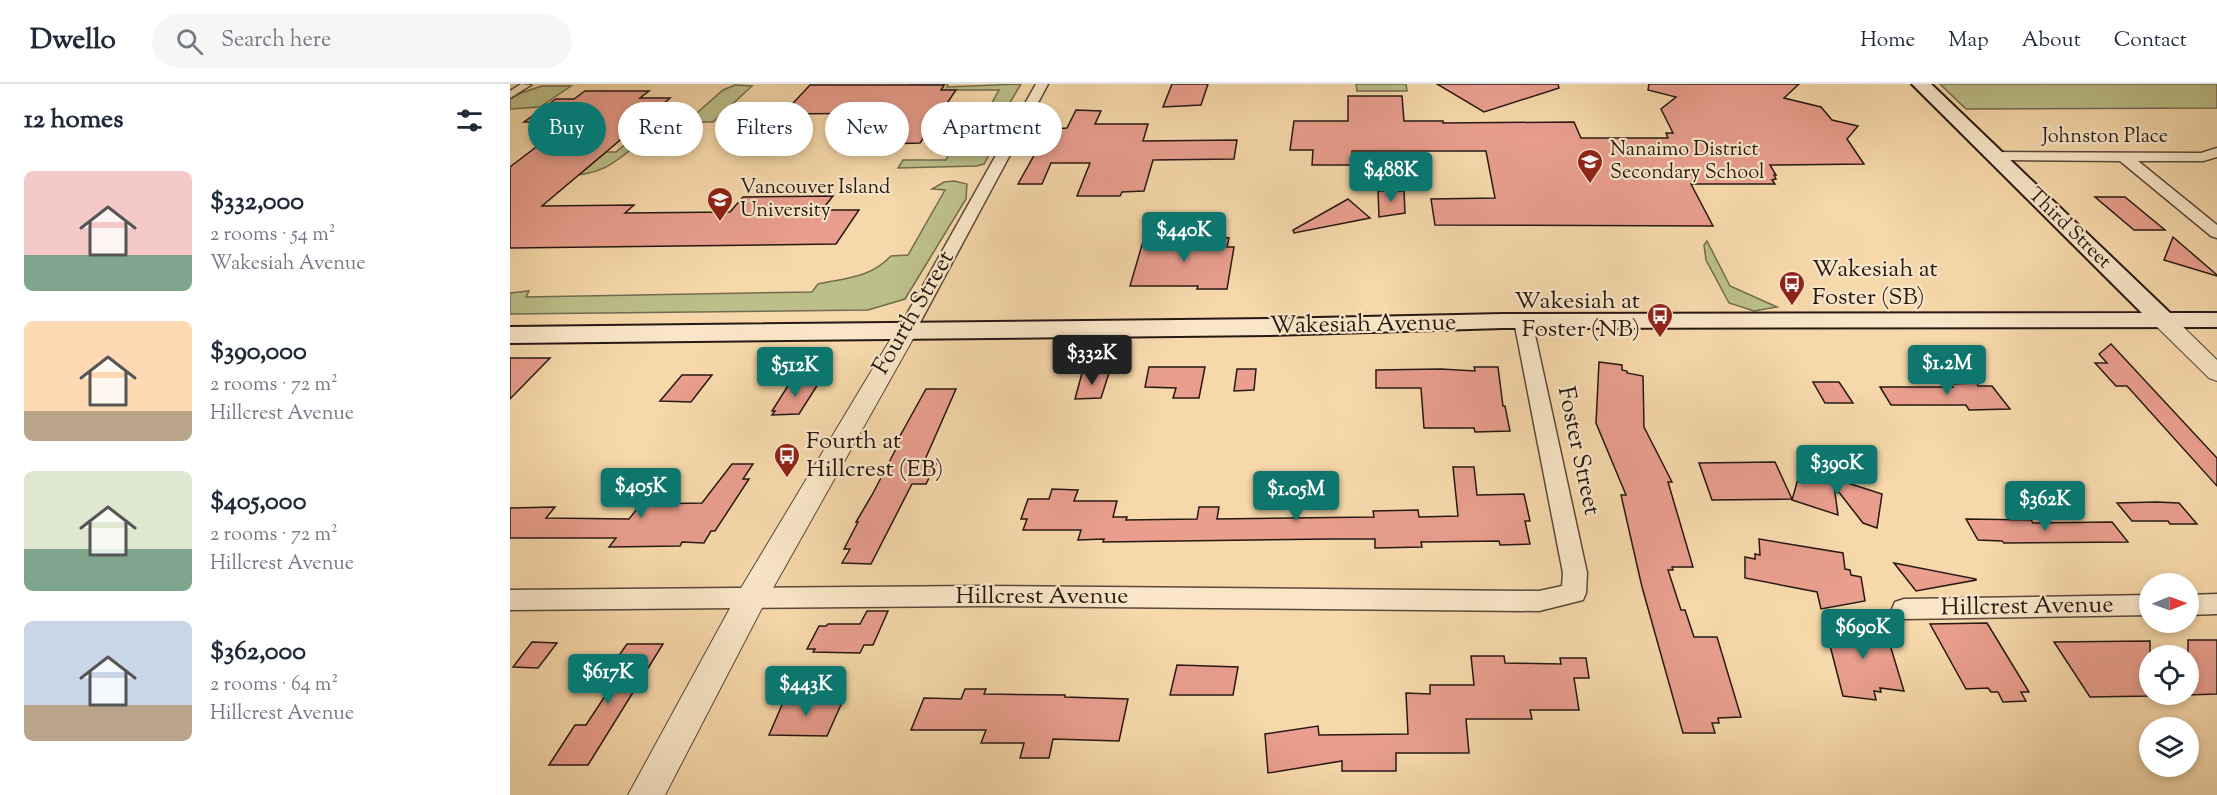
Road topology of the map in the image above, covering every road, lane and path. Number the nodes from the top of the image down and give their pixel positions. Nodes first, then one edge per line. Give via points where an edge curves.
1 (1042, 84) edge
2 (1921, 84) edge
3 (526, 85) edge
4 (510, 95) edge
5 (2217, 152) edge
6 (1993, 156) junction
7 (2124, 157) junction
8 (2217, 233) edge
9 (2162, 320) junction
10 (2217, 320) edge
11 (1523, 321) junction
12 (907, 330) junction
13 (510, 335) edge
14 (2217, 373) edge
15 (1574, 593) joint
16 (752, 597) junction
17 (510, 600) edge
18 (2217, 604) edge
19 (2139, 605) edge
20 (2199, 605) edge
21 (1904, 609) dead end
22 (646, 795) edge

1 - 12 street, Fourth Street
2 - 6 main road, Third Street
3 - 4 street
5 - 7 street, Johnston Place via 2203,156
6 - 7 street, Johnston Place
6 - 9 main road, Third Street
7 - 8 street
9 - 10 main road, Wakesiah Avenue
9 - 11 main road, Wakesiah Avenue
9 - 14 street, Third Street
11 - 12 main road, Wakesiah Avenue
11 - 15 street, Foster Street via 1575,573
12 - 13 main road, Wakesiah Avenue
12 - 16 street, Fourth Street
15 - 16 street, Hillcrest Avenue via 1539,601
16 - 17 street, Hillcrest Avenue
16 - 22 street, Fourth Street
18 - 20 street
19 - 21 street, Hillcrest Avenue

